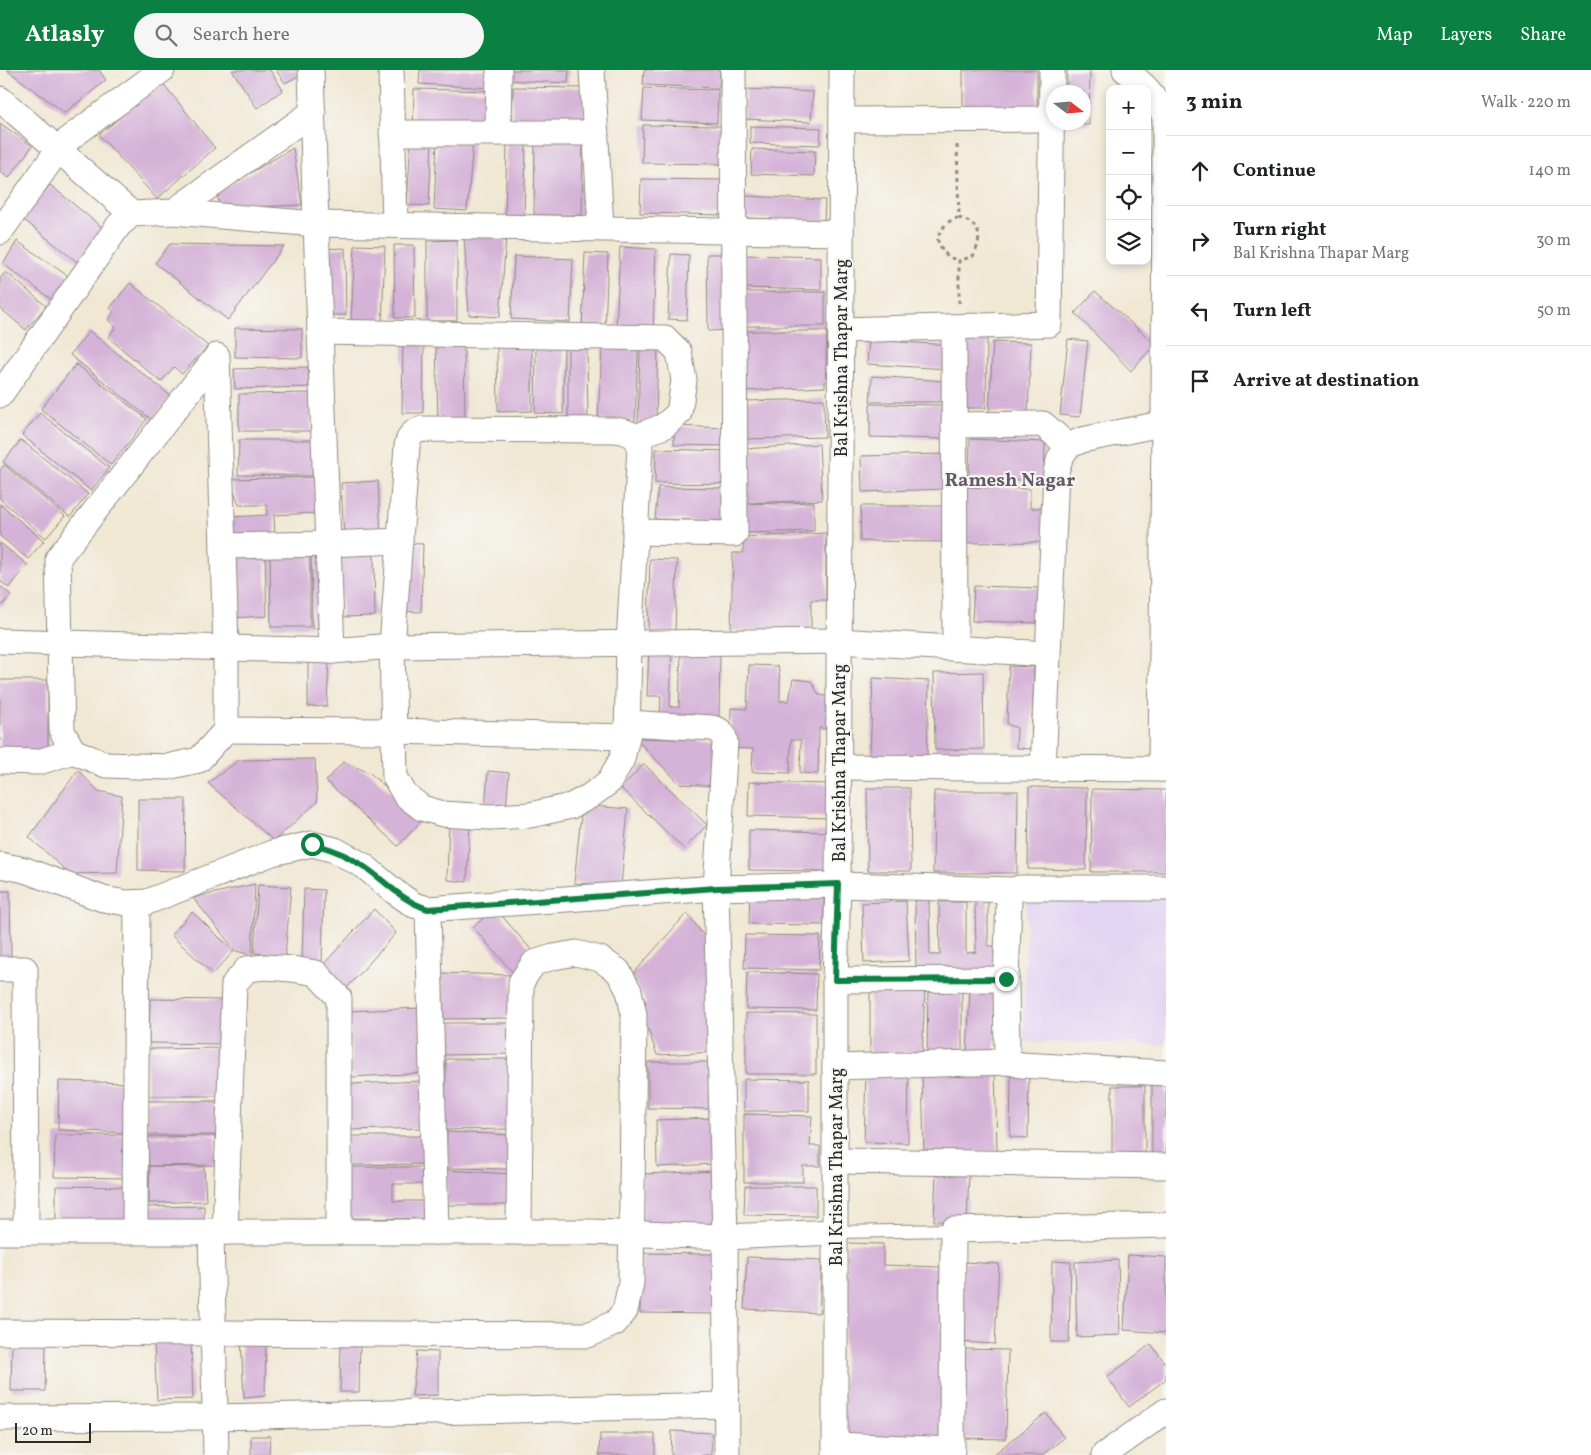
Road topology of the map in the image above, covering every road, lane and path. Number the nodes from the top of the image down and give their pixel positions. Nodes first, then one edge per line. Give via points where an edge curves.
1 (162, 70) edge
2 (311, 70) edge
3 (391, 70) edge
4 (499, 70) edge
5 (592, 70) edge
6 (733, 70) edge
7 (842, 70) edge
8 (1052, 70) edge
9 (1125, 70) edge
10 (1052, 85) edge
11 (0, 99) edge
12 (313, 112) junction
13 (956, 119) junction
14 (1046, 119) edge
15 (842, 120) junction
16 (1051, 130) edge
17 (392, 133) junction
18 (498, 133) junction
19 (596, 133) junction
20 (58, 150) junction
21 (174, 212) junction
22 (132, 214) junction
23 (958, 218) junction
24 (316, 224) junction
25 (395, 225) junction
26 (601, 228) junction
27 (733, 231) junction
28 (0, 232) edge
29 (841, 233) junction
30 (959, 261) junction
31 (956, 328) junction
32 (841, 330) junction
33 (320, 332) junction
34 (0, 395) edge
35 (1165, 423) edge
36 (954, 426) junction
37 (636, 437) junction
38 (1068, 446) junction
39 (635, 532) junction
40 (400, 541) junction
41 (328, 544) junction
42 (224, 546) junction
43 (0, 641) edge
44 (839, 641) junction
45 (60, 643) junction
46 (629, 644) junction
47 (392, 646) junction
48 (226, 648) junction
49 (955, 648) junction
50 (332, 651) junction
51 (1047, 654) junction
52 (1164, 661) edge
53 (226, 730) junction
54 (627, 730) junction
55 (394, 731) junction
56 (73, 751) junction
57 (0, 761) edge
58 (838, 767) junction
59 (1043, 769) junction
60 (1163, 769) edge
61 (0, 865) edge
62 (838, 884) junction
63 (716, 888) junction
64 (1166, 888) edge
65 (1014, 890) junction
66 (137, 902) junction
67 (428, 909) junction
68 (0, 969) edge
69 (1006, 979) junction
70 (835, 980) junction
71 (1010, 1062) junction
72 (835, 1067) junction
73 (1166, 1073) edge
74 (836, 1161) junction
75 (1166, 1166) edge
76 (1166, 1225) edge
77 (954, 1230) junction
78 (26, 1231) junction
79 (0, 1232) edge
80 (135, 1232) junction
81 (218, 1232) junction
82 (339, 1232) junction
83 (436, 1232) junction
84 (518, 1232) junction
85 (836, 1232) junction
86 (631, 1234) junction
87 (725, 1237) junction
88 (0, 1332) edge
89 (213, 1332) junction
90 (726, 1405) junction
91 (1166, 1411) edge
92 (215, 1417) junction
93 (0, 1418) edge
94 (835, 1450) edge
95 (216, 1455) edge
96 (727, 1455) edge
97 (1104, 1455) edge

1 - 20 street
2 - 12 street
3 - 17 street
4 - 18 street
5 - 19 street
6 - 27 street
7 - 15 street, Bal Krishna Thapar Marg
8 - 10 street
9 - 35 street via 1144,84 1160,105 1165,118
11 - 20 street
12 - 21 street
12 - 24 street
13 - 14 street
13 - 15 street
13 - 23 path
15 - 29 street, Bal Krishna Thapar Marg
16 - 31 street via 1049,324
17 - 18 street
17 - 25 street
18 - 19 street
19 - 26 street
20 - 22 street
20 - 28 street
21 - 22 street
21 - 24 street
22 - 34 street via 120,226
23 - 30 path via 952,218 937,238 944,253
23 - 30 path via 975,226 980,237 973,256
24 - 25 street
24 - 33 street
25 - 26 street
26 - 27 street
27 - 29 street
27 - 39 street via 735,534
29 - 32 street, Bal Krishna Thapar Marg
30 - 31 path
31 - 32 street
31 - 36 street
32 - 44 street, Bal Krishna Thapar Marg
33 - 37 street via 665,338 679,352 684,380 679,412 664,426
33 - 41 street
35 - 38 street via 1082,440
35 - 52 street
36 - 38 street via 1043,424
36 - 49 street
37 - 39 street via 640,448
37 - 40 street via 616,430 416,430 409,436 407,446
38 - 51 street via 1056,472
39 - 46 street
40 - 41 street
40 - 47 street
41 - 42 street
41 - 50 street
42 - 45 street via 217,356 58,558
42 - 48 street
43 - 45 street
44 - 46 street
44 - 49 street
44 - 58 street, Bal Krishna Thapar Marg
45 - 48 street
45 - 56 street via 62,731
46 - 47 street
46 - 54 street
47 - 50 street
47 - 55 street
48 - 50 street
48 - 53 street
49 - 51 street
51 - 59 street
52 - 60 street
53 - 55 street
53 - 56 street via 199,760 167,767 106,765
54 - 55 street
54 - 55 street via 622,759 609,782 590,796 555,810 490,817 443,814 422,808 405,794 395,777
54 - 63 street via 712,728 724,734
56 - 57 street via 39,762
58 - 59 street
58 - 62 street, Bal Krishna Thapar Marg
59 - 60 street
61 - 66 street via 25,870 103,899
62 - 63 street
62 - 65 street
62 - 70 street, Bal Krishna Thapar Marg
63 - 67 street
63 - 87 street
64 - 65 street
65 - 69 street via 1009,900
66 - 67 street via 148,902 272,854 312,844 335,850 364,866 414,905
66 - 80 street
67 - 83 street
68 - 78 street via 25,969
69 - 70 street
69 - 71 street
70 - 72 street, Bal Krishna Thapar Marg
71 - 72 street
71 - 73 street
72 - 74 street, Bal Krishna Thapar Marg
74 - 75 street
74 - 85 street, Bal Krishna Thapar Marg
76 - 77 street
77 - 85 lane
77 - 94 street via 952,1450
78 - 79 street
78 - 80 street
80 - 81 street
81 - 82 street
81 - 82 street via 234,984 247,969 265,967 316,974 339,998
81 - 89 street
82 - 83 street
83 - 84 street
84 - 86 street
84 - 86 street via 521,982 534,963 576,953 600,959 618,971 629,991 634,1015
85 - 87 street
85 - 94 street, Bal Krishna Thapar Marg
86 - 87 street
86 - 89 street via 631,1283 625,1311 614,1323 588,1335
87 - 90 street
88 - 89 street
89 - 92 street
90 - 92 street
90 - 96 street
91 - 97 street
92 - 93 street
92 - 95 street

